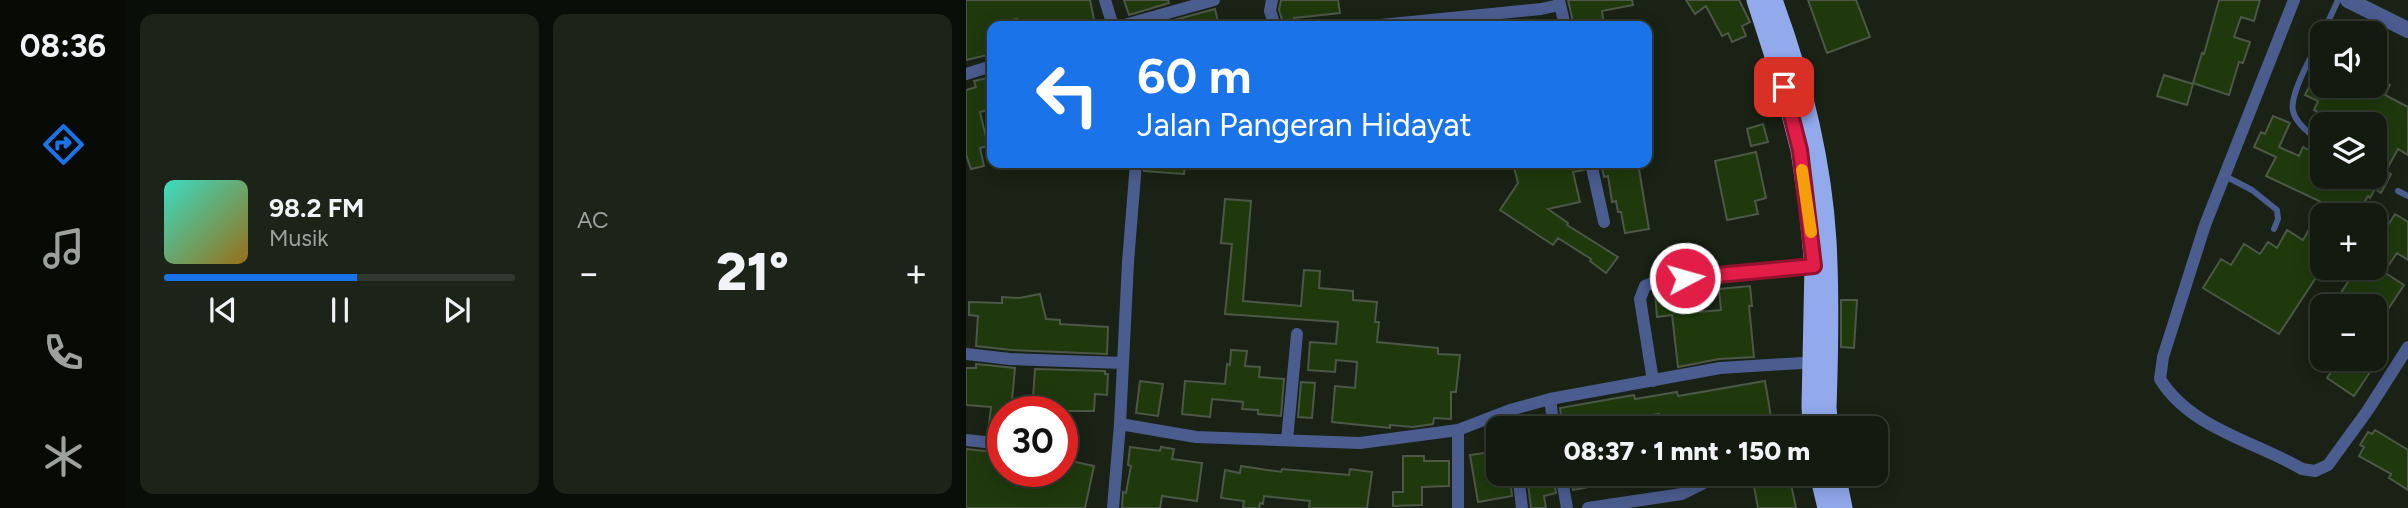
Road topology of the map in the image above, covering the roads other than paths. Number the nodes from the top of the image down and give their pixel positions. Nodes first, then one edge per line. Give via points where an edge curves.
1 (1105, 0) edge
2 (1214, 0) edge
3 (1272, 0) edge
4 (1756, 0) edge
5 (1773, 0) edge
6 (2294, 0) edge
7 (2339, 0) edge
8 (2348, 0) edge
9 (1560, 3) edge
10 (1111, 21) edge
11 (1139, 21) edge
12 (1273, 21) edge
13 (1421, 21) edge
14 (1564, 21) edge
15 (2329, 21) edge
16 (2408, 30) edge
17 (2310, 62) edge
18 (987, 68) edge
19 (966, 74) edge
20 (2310, 134) edge
21 (1136, 168) edge
22 (1592, 168) edge
23 (2225, 176) junction
24 (2398, 191) dead end
25 (2408, 196) edge
26 (1816, 205) junction
27 (1604, 222) dead end
28 (2274, 229) dead end
29 (1818, 251) junction
30 (1297, 334) dead end
31 (2408, 348) edge
32 (966, 354) edge
33 (1123, 362) junction
34 (1820, 362) junction
35 (1653, 381) junction
36 (1550, 400) junction
37 (1510, 410) junction
38 (1511, 416) edge
39 (1552, 416) edge
40 (1814, 416) edge
41 (1828, 416) edge
42 (1121, 424) junction
43 (1458, 430) junction
44 (966, 440) edge
45 (1287, 440) junction
46 (987, 442) edge
47 (1519, 486) edge
48 (1563, 486) edge
49 (1698, 486) edge
50 (1822, 486) edge
51 (1838, 486) edge
52 (1113, 508) edge
53 (1458, 508) edge
54 (1522, 508) edge
55 (1567, 508) edge
56 (1588, 508) edge
57 (1827, 508) edge
58 (1843, 508) edge

1 - 10 street
2 - 11 street
3 - 12 street
4 - 26 highway
5 - 26 highway via 1815,147
6 - 23 street
7 - 15 lane
8 - 16 street
9 - 13 street via 1541,9
9 - 14 street
17 - 20 lane via 2292,100 2293,113
18 - 19 street
21 - 33 street
22 - 27 street
23 - 28 lane via 2277,210
23 - 31 street via 2163,357 2160,379 2170,396 2192,415 2302,469 2315,471 2328,465
24 - 25 lane
26 - 29 highway
29 - 34 highway
29 - 34 highway
29 - 35 street via 1645,286 1640,299
30 - 45 street
32 - 33 street
33 - 42 street
34 - 35 street via 1720,368
34 - 40 highway
34 - 41 highway
35 - 36 street
36 - 37 street
36 - 39 street
37 - 38 street
37 - 43 street
42 - 45 street via 1196,437
42 - 52 street
43 - 45 street via 1360,443
43 - 53 street
44 - 46 street
47 - 54 street
48 - 55 street
49 - 56 street via 1682,494
50 - 57 highway
51 - 58 highway

